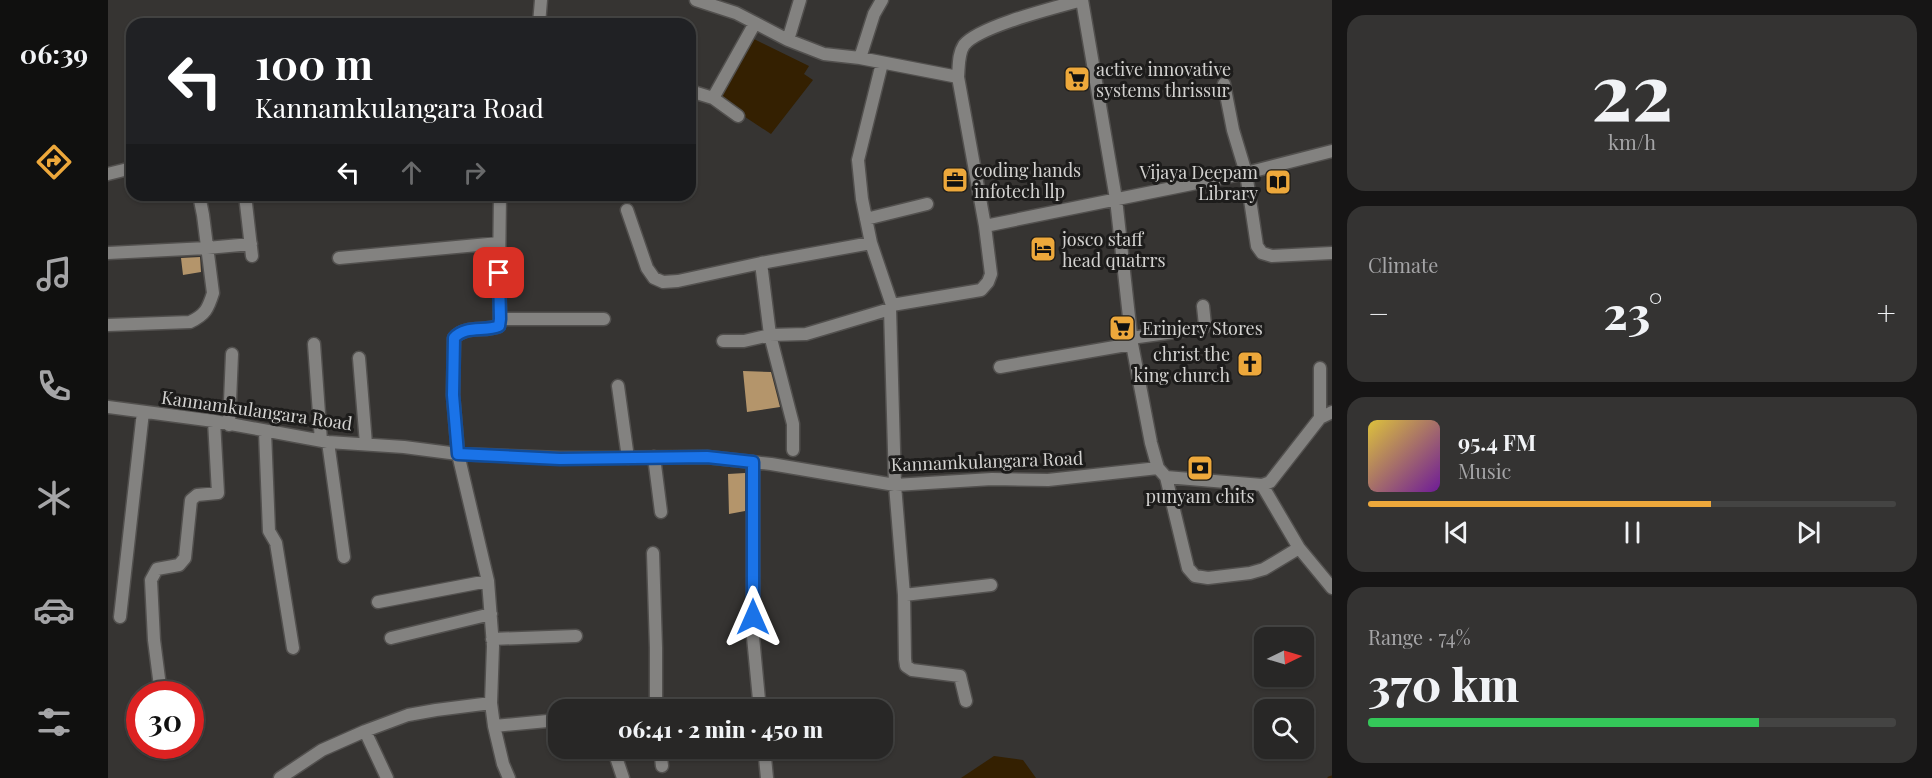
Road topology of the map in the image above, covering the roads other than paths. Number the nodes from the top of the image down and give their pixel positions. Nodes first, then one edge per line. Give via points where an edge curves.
1 (541, 0) edge
2 (696, 0) edge
3 (737, 0) edge
4 (800, 0) edge
5 (882, 0) edge
6 (1082, 0) edge
7 (736, 13) junction
8 (539, 18) edge
9 (755, 23) junction
10 (788, 40) junction
11 (860, 58) junction
12 (882, 63) junction
13 (958, 76) junction
14 (1224, 84) dead end
15 (696, 93) edge
16 (713, 98) junction
17 (738, 116) dead end
18 (1332, 151) edge
19 (126, 170) edge
20 (1246, 173) junction
21 (108, 174) edge
22 (1116, 199) junction
23 (200, 201) edge
24 (246, 201) edge
25 (500, 201) edge
26 (927, 204) dead end
27 (627, 210) dead end
28 (866, 219) junction
29 (985, 226) junction
30 (499, 243) junction
31 (871, 243) junction
32 (207, 248) junction
33 (108, 253) edge
34 (1332, 253) edge
35 (339, 258) dead end
36 (761, 263) junction
37 (1203, 306) dead end
38 (891, 307) junction
39 (500, 319) junction
40 (604, 320) dead end
41 (108, 325) edge
42 (770, 335) junction
43 (723, 341) dead end
44 (1132, 341) junction
45 (314, 344) dead end
46 (232, 354) dead end
47 (359, 358) dead end
48 (1000, 367) dead end
49 (1320, 368) dead end
50 (618, 386) dead end
51 (108, 407) edge
52 (143, 412) junction
53 (1332, 412) edge
54 (1320, 418) junction
55 (214, 421) junction
56 (229, 424) junction
57 (265, 432) junction
58 (324, 441) junction
59 (366, 444) junction
60 (794, 450) dead end
61 (458, 454) junction
62 (654, 457) junction
63 (628, 458) junction
64 (753, 462) junction
65 (1162, 473) junction
66 (895, 485) junction
67 (1262, 485) junction
68 (661, 512) dead end
69 (1299, 548) junction
70 (653, 553) dead end
71 (344, 557) dead end
72 (488, 581) junction
73 (991, 585) dead end
74 (1332, 588) edge
75 (904, 595) junction
76 (378, 602) dead end
77 (491, 614) junction
78 (120, 617) dead end
79 (576, 636) dead end
80 (391, 638) dead end
81 (492, 639) junction
82 (293, 648) dead end
83 (159, 681) edge
84 (656, 699) edge
85 (759, 699) edge
86 (966, 701) dead end
87 (491, 704) junction
88 (548, 721) edge
89 (494, 726) junction
90 (365, 731) junction
91 (617, 759) edge
92 (661, 759) edge
93 (765, 759) edge
94 (662, 766) dead end
95 (287, 776) edge
96 (387, 778) edge
97 (509, 778) edge
98 (623, 778) edge
99 (767, 778) edge

1 - 8 street
2 - 7 street
3 - 7 street
4 - 10 street
5 - 11 street
6 - 13 street via 978,33 960,52
6 - 22 street
7 - 9 street
9 - 10 street
9 - 16 street
10 - 11 street via 824,54
11 - 12 street
12 - 13 street
12 - 28 street via 858,160
13 - 29 street
14 - 20 street
15 - 16 street
16 - 17 street
18 - 20 street
19 - 21 street
20 - 22 street
20 - 34 street via 1257,246 1262,253
22 - 29 street
22 - 44 street
23 - 32 street
24 - 32 street via 251,250
25 - 30 street
26 - 28 street
27 - 36 street via 647,268 663,282
28 - 31 street
29 - 38 street via 991,274 981,290
30 - 35 street
30 - 39 street
31 - 36 street
31 - 38 street
32 - 33 street
32 - 41 street via 213,293 201,317 189,322
36 - 42 street
37 - 44 street via 1203,328
38 - 42 street via 806,334
38 - 66 street
39 - 40 street
39 - 61 street via 499,326 463,331 454,338
42 - 43 street
42 - 60 street via 793,424
44 - 48 street
44 - 65 street via 1151,443
45 - 58 street
46 - 56 street
47 - 59 street
49 - 54 street
50 - 63 street
51 - 52 street, Kannamkulangara Road
52 - 55 street, Kannamkulangara Road
52 - 78 street
53 - 54 street
54 - 67 street via 1270,482
55 - 56 street, Kannamkulangara Road
55 - 83 street via 218,493 197,495 190,500 185,558 179,565 157,569 151,580
56 - 57 street, Kannamkulangara Road
57 - 58 street, Kannamkulangara Road
57 - 82 street via 269,531 276,543
58 - 59 street, Kannamkulangara Road
58 - 71 street
59 - 61 street, Kannamkulangara Road
61 - 63 street, Kannamkulangara Road
61 - 72 street
62 - 63 street, Kannamkulangara Road
62 - 64 street, Kannamkulangara Road
62 - 68 street
64 - 66 street, Kannamkulangara Road
64 - 85 street via 753,637
65 - 66 street, Kannamkulangara Road
65 - 67 street, Kannamkulangara Road
65 - 69 street via 1188,568 1195,576 1250,573
66 - 75 street
67 - 69 street
69 - 74 street
70 - 84 street
72 - 76 street
72 - 77 street
73 - 75 street
75 - 86 street via 906,666 960,676
77 - 80 street
77 - 81 street
79 - 81 street
81 - 87 street
87 - 89 street
87 - 90 street via 408,716
88 - 89 street
89 - 97 street
90 - 95 street via 322,750
90 - 96 street
91 - 98 street
92 - 94 street
93 - 99 street

